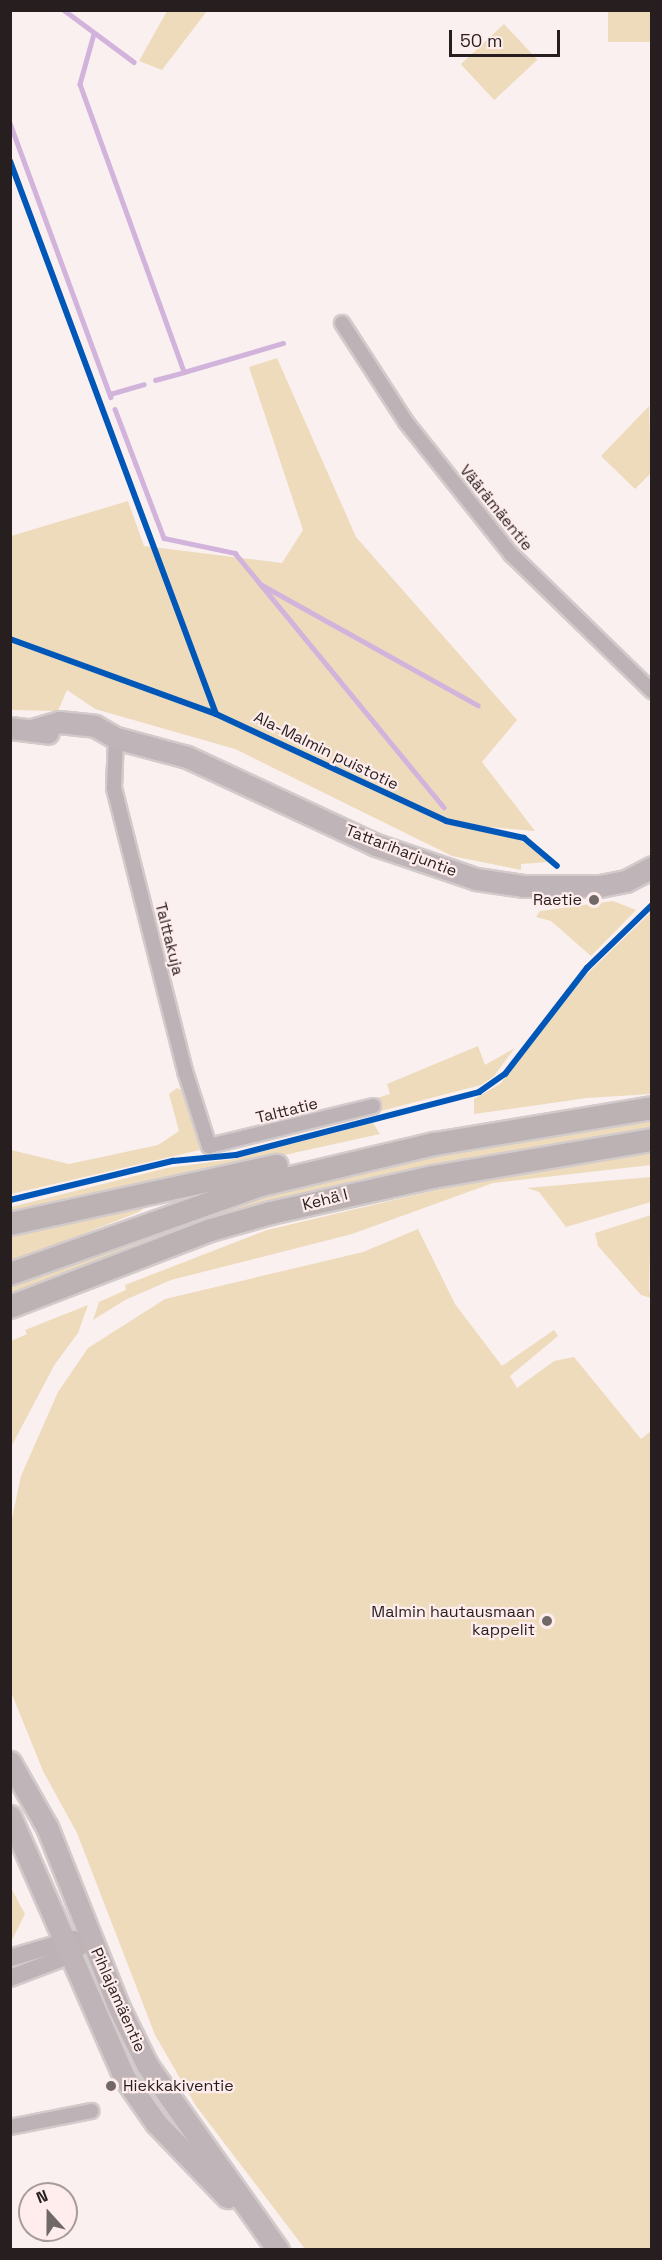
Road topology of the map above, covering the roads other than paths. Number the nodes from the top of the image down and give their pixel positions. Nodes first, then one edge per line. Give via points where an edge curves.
1 (342, 323) dead end
2 (651, 691) edge
3 (10, 728) edge
4 (116, 738) junction
5 (648, 868) edge
6 (373, 1106) dead end
7 (651, 1108) edge
8 (651, 1140) edge
9 (435, 1144) junction
10 (209, 1146) joint
11 (10, 1224) edge
12 (10, 1274) edge
13 (10, 1307) edge
14 (10, 1762) edge
15 (10, 1816) edge
16 (90, 1938) junction
17 (68, 1947) junction
18 (10, 1958) edge
19 (10, 1978) edge
20 (91, 2111) dead end
21 (10, 2127) edge
22 (277, 2250) edge

1 - 2 street, Väärämäentie via 406,422 511,554
3 - 4 main road, Tattariharjuntie via 35,729 69,723 95,726
4 - 5 main road, Tattariharjuntie via 214,766 225,777 265,789 376,845 436,867 524,886 616,883
4 - 10 street, Talttakuja via 114,788 185,1071
6 - 10 street, Talttatie
7 - 9 highway, Kehä I
8 - 13 highway, Kehä I via 423,1179 271,1213 201,1234
9 - 11 highway via 371,1147
9 - 12 highway, Kehä I via 204,1202
14 - 16 main road, Pihlajamäentie via 47,1827
15 - 17 main road, Pihlajamäentie
16 - 17 street
16 - 22 main road, Pihlajamäentie via 147,2065
17 - 18 street
17 - 19 street
17 - 22 main road, Pihlajamäentie via 114,2057 143,2104
20 - 21 street

